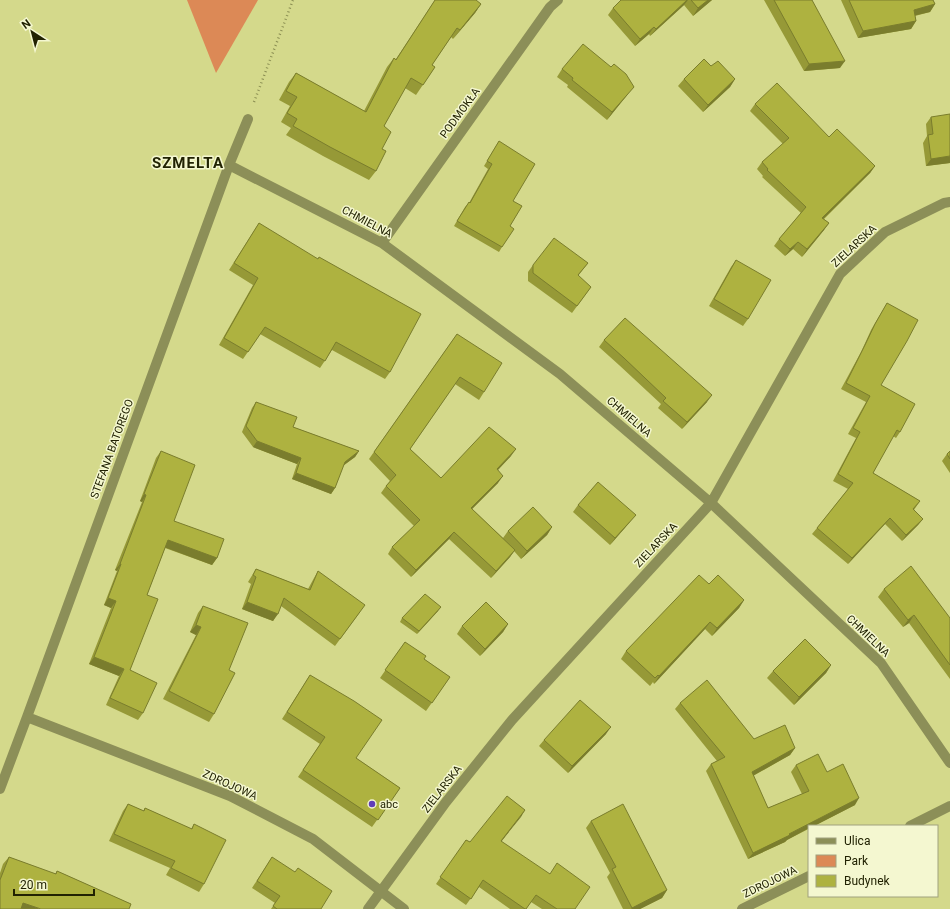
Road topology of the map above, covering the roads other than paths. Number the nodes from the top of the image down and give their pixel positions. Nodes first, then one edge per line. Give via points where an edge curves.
1 (558, 0) edge
2 (248, 118) road end
3 (229, 165) junction
4 (950, 202) edge
5 (382, 243) junction
6 (711, 503) junction
7 (27, 717) junction
8 (950, 763) edge
9 (0, 789) edge
10 (950, 806) edge
11 (912, 825) edge
12 (808, 876) edge
13 (381, 890) junction
14 (368, 909) edge
15 (404, 909) edge
16 (742, 909) edge

1 - 5 street, PODMOKŁA via 550,7
2 - 3 street, STEFANA BATOREGO
3 - 5 street, CHMIELNA
3 - 7 street, STEFANA BATOREGO
4 - 6 street, ZIELARSKA via 885,232 840,274
5 - 6 street, CHMIELNA via 560,374
6 - 8 street, CHMIELNA via 881,663
6 - 13 street, ZIELARSKA via 512,720 446,802
7 - 9 street, STEFANA BATOREGO
7 - 13 street, ZDROJOWA via 230,796 313,839
10 - 11 street
12 - 16 street, ZDROJOWA
13 - 14 street, ZIELARSKA
13 - 15 street, ZDROJOWA

